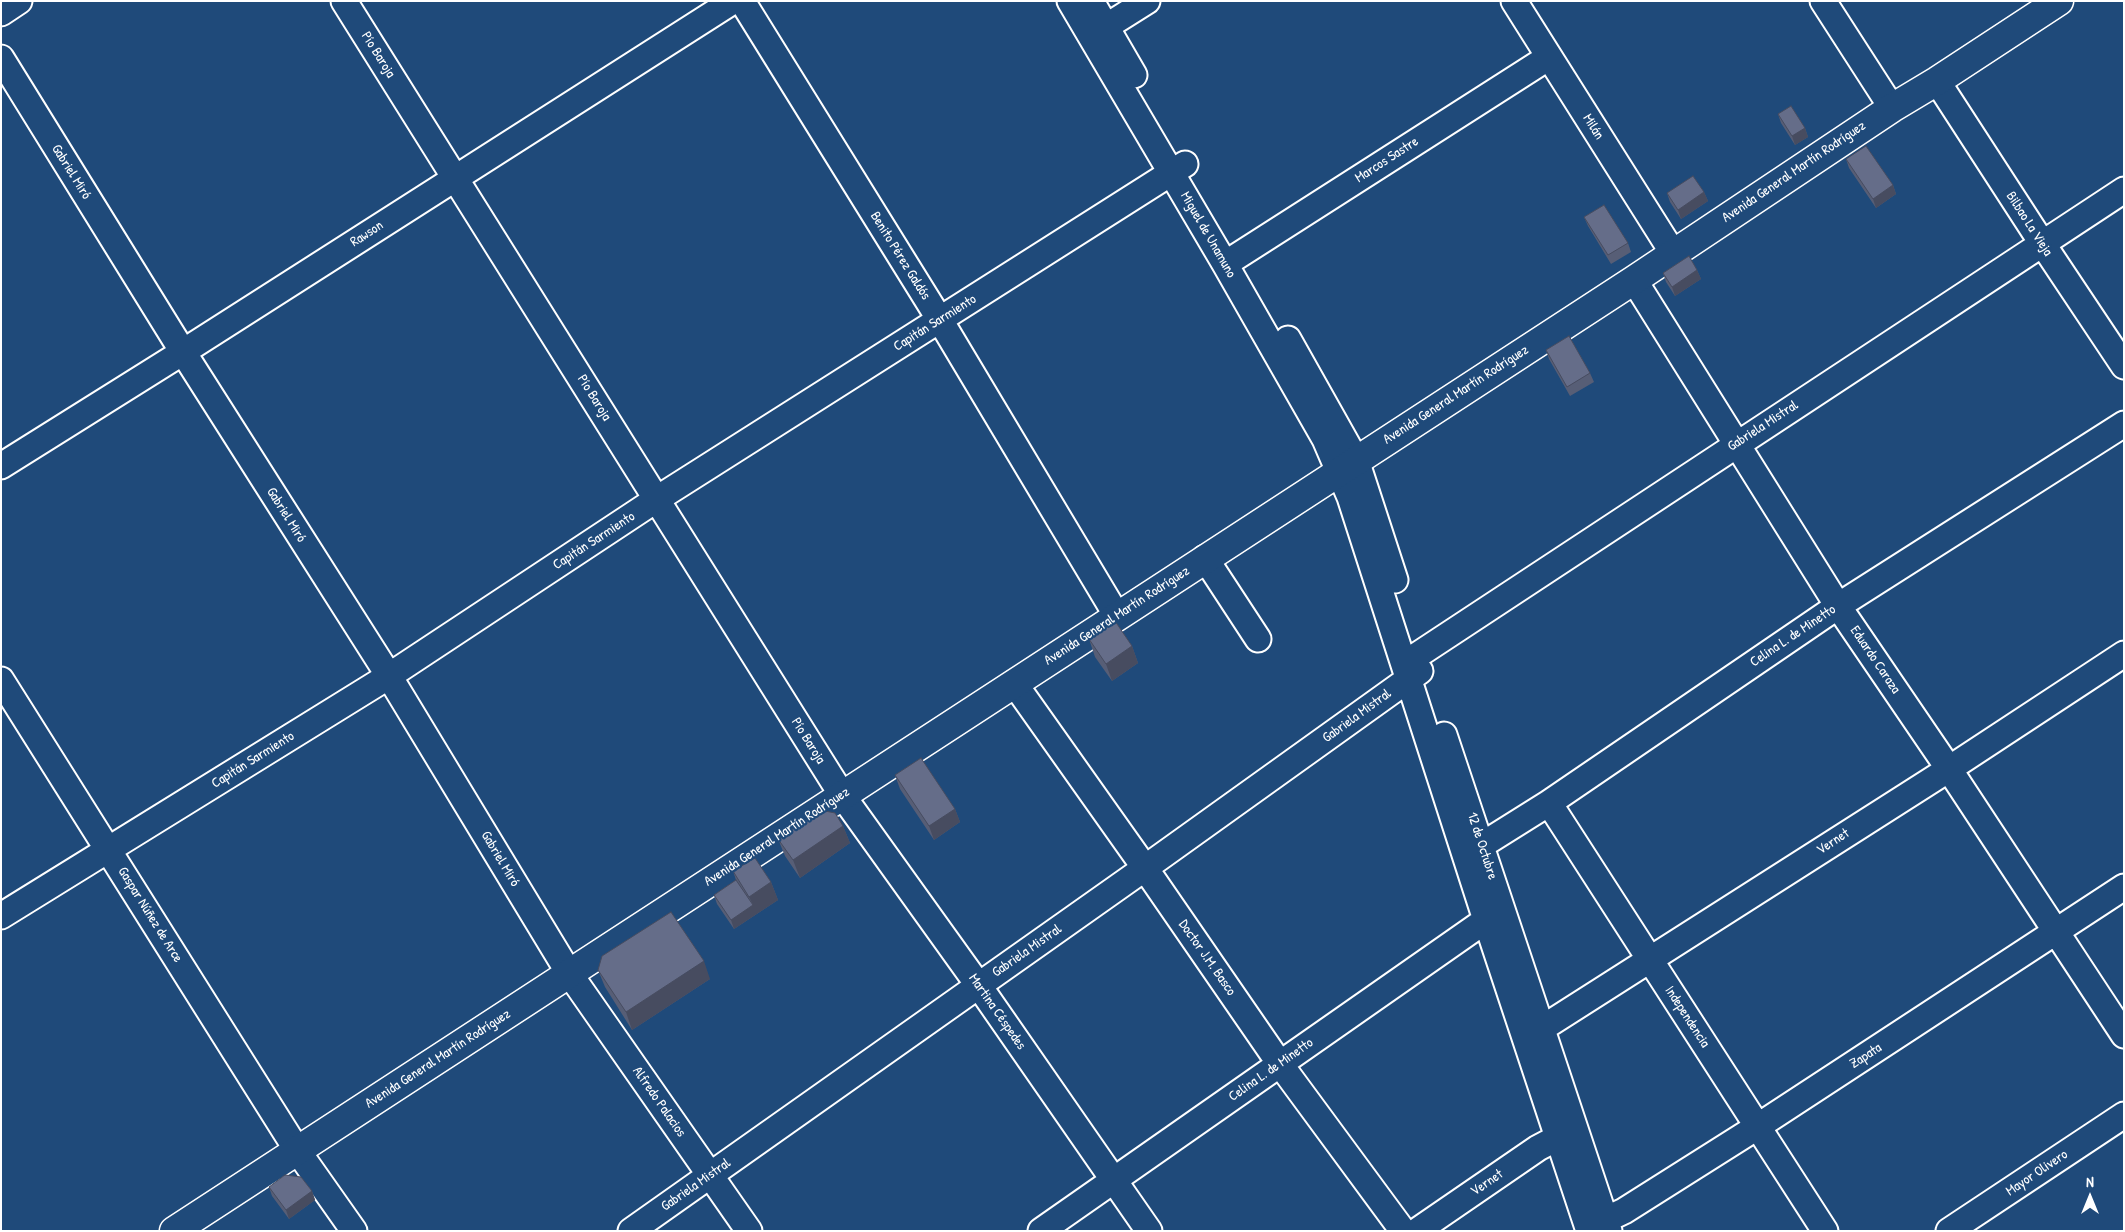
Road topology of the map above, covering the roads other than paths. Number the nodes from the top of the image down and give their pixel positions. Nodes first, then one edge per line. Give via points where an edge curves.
1 (19, 1) edge
2 (344, 1) edge
3 (733, 1) edge
4 (742, 1) edge
5 (1070, 1) edge
6 (1091, 1) edge
7 (1147, 1) edge
8 (1514, 1) edge
9 (1823, 1) edge
10 (2059, 1) edge
11 (1, 13) edge
12 (1099, 31) junction
13 (1549, 57) junction
14 (1, 58) edge
15 (1937, 81) junction
16 (1892, 108) junction
17 (1178, 168) junction
18 (455, 177) junction
19 (2124, 190) edge
20 (2042, 243) junction
21 (1673, 254) junction
22 (1232, 259) junction
23 (1634, 280) junction
24 (940, 320) junction
25 (183, 352) junction
26 (2124, 366) edge
27 (2124, 424) edge
28 (1736, 444) junction
29 (1, 466) edge
30 (1347, 466) junction
31 (657, 499) junction
32 (1205, 558) junction
33 (1838, 606) junction
34 (1117, 616) junction
35 (1258, 639) dead end
36 (2124, 654) edge
37 (1413, 667) junction
38 (389, 676) junction
39 (1, 680) edge
40 (1014, 683) junction
41 (1949, 769) junction
42 (842, 795) junction
43 (1549, 803) junction
44 (1472, 846) junction
45 (108, 848) junction
46 (1145, 868) junction
47 (2124, 887) edge
48 (1, 916) edge
49 (1495, 917) junction
50 (2057, 932) junction
51 (1650, 959) junction
52 (569, 973) junction
53 (979, 986) junction
54 (1541, 1029) junction
55 (2124, 1035) edge
56 (1280, 1064) junction
57 (2124, 1115) edge
58 (1757, 1127) junction
59 (1558, 1138) junction
60 (297, 1150) junction
61 (711, 1175) junction
62 (1112, 1180) junction
63 (1601, 1227) edge
64 (174, 1231) edge
65 (354, 1231) edge
66 (631, 1231) edge
67 (750, 1231) edge
68 (1041, 1231) edge
69 (1149, 1231) edge
70 (1403, 1231) edge
71 (1417, 1231) edge
72 (1825, 1231) edge
73 (1949, 1231) edge

1 - 11 street
2 - 18 street, Pío Baroja
3 - 18 street, Rawson
4 - 24 street, Benito Pérez Galdós
5 - 12 street, Miguel de Unamuno
6 - 12 street, Miguel de Unamuno
7 - 12 street
8 - 13 street, Milán
9 - 16 street
10 - 15 main road, Avenida General Martín Rodríguez
12 - 17 street, Miguel de Unamuno
13 - 21 street, Milán
13 - 22 street, Marcos Sastre
14 - 25 street, Gabriel Miró
15 - 16 main road, Avenida General Martín Rodríguez
15 - 20 street, Bilbao La Vieja
16 - 21 main road, Avenida General Martín Rodríguez
17 - 22 street, Miguel de Unamuno
17 - 24 street, Capitán Sarmiento
18 - 25 street, Rawson
18 - 31 street, Pío Baroja
19 - 20 street, Gabriela Mistral
20 - 26 street, Bilbao La Vieja
20 - 28 street, Gabriela Mistral
21 - 23 main road, Avenida General Martín Rodríguez
22 - 30 street, Miguel de Unamuno via 1340,430
23 - 28 street, Eduardo Caraza
23 - 30 main road, Avenida General Martín Rodríguez
24 - 31 street, Capitán Sarmiento
24 - 34 street, Benito Pérez Galdós
25 - 29 street, Rawson
25 - 38 street, Gabriel Miró
27 - 33 street, Celina L. de Minetto
28 - 33 street, Eduardo Caraza
28 - 37 street, Gabriela Mistral
30 - 32 main road, Avenida General Martín Rodríguez
30 - 37 street, 12 de Octubre via 1366,489
31 - 38 street, Capitán Sarmiento
31 - 42 street, Pío Baroja
32 - 34 main road, Avenida General Martín Rodríguez
32 - 35 street
33 - 41 street, Eduardo Caraza
33 - 43 street, Celina L. de Minetto
34 - 40 main road, Avenida General Martín Rodríguez
36 - 41 street, Vernet
37 - 44 street, 12 de Octubre
37 - 46 street, Gabriela Mistral
38 - 45 street, Capitán Sarmiento
38 - 52 street, Gabriel Miró
39 - 45 street, Gaspar Núñez de Arce
40 - 42 main road, Avenida General Martín Rodríguez
40 - 46 street, Doctor J.M. Basco
41 - 50 street, Eduardo Caraza
41 - 51 street, Vernet
42 - 52 main road, Avenida General Martín Rodríguez
42 - 53 street, Martina Céspedes
43 - 44 street, Celina L. de Minetto
43 - 51 street, Independencia
44 - 49 street, 12 de Octubre
45 - 48 street, Capitán Sarmiento
45 - 60 street, Gaspar Núñez de Arce
46 - 53 street, Gabriela Mistral
46 - 56 street, Doctor J.M. Basco
47 - 50 street, Zapata
49 - 54 street, 12 de Octubre
49 - 56 street, Celina L. de Minetto
49 - 59 street, 12 de Octubre
50 - 55 street, Eduardo Caraza
50 - 58 street, Zapata
51 - 54 street, Vernet
51 - 58 street, Independencia
52 - 60 main road, Avenida General Martín Rodríguez
52 - 61 street, Alfredo Palacios
53 - 61 street, Gabriela Mistral
53 - 62 street, Martina Céspedes
54 - 63 street, 12 de Octubre
56 - 62 street, Celina L. de Minetto
56 - 70 street, Doctor J.M. Basco
57 - 73 street, Mayor Olivero
58 - 63 street, Zapata
58 - 72 street, Independencia
59 - 63 street, 12 de Octubre
59 - 71 street, Vernet via 1538,1148
60 - 64 main road, Avenida General Martín Rodríguez
60 - 65 street, Gaspar Núñez de Arce
61 - 66 street, Gabriela Mistral
61 - 67 street, Alfredo Palacios
62 - 68 street, Celina L. de Minetto
62 - 69 street, Martina Céspedes

